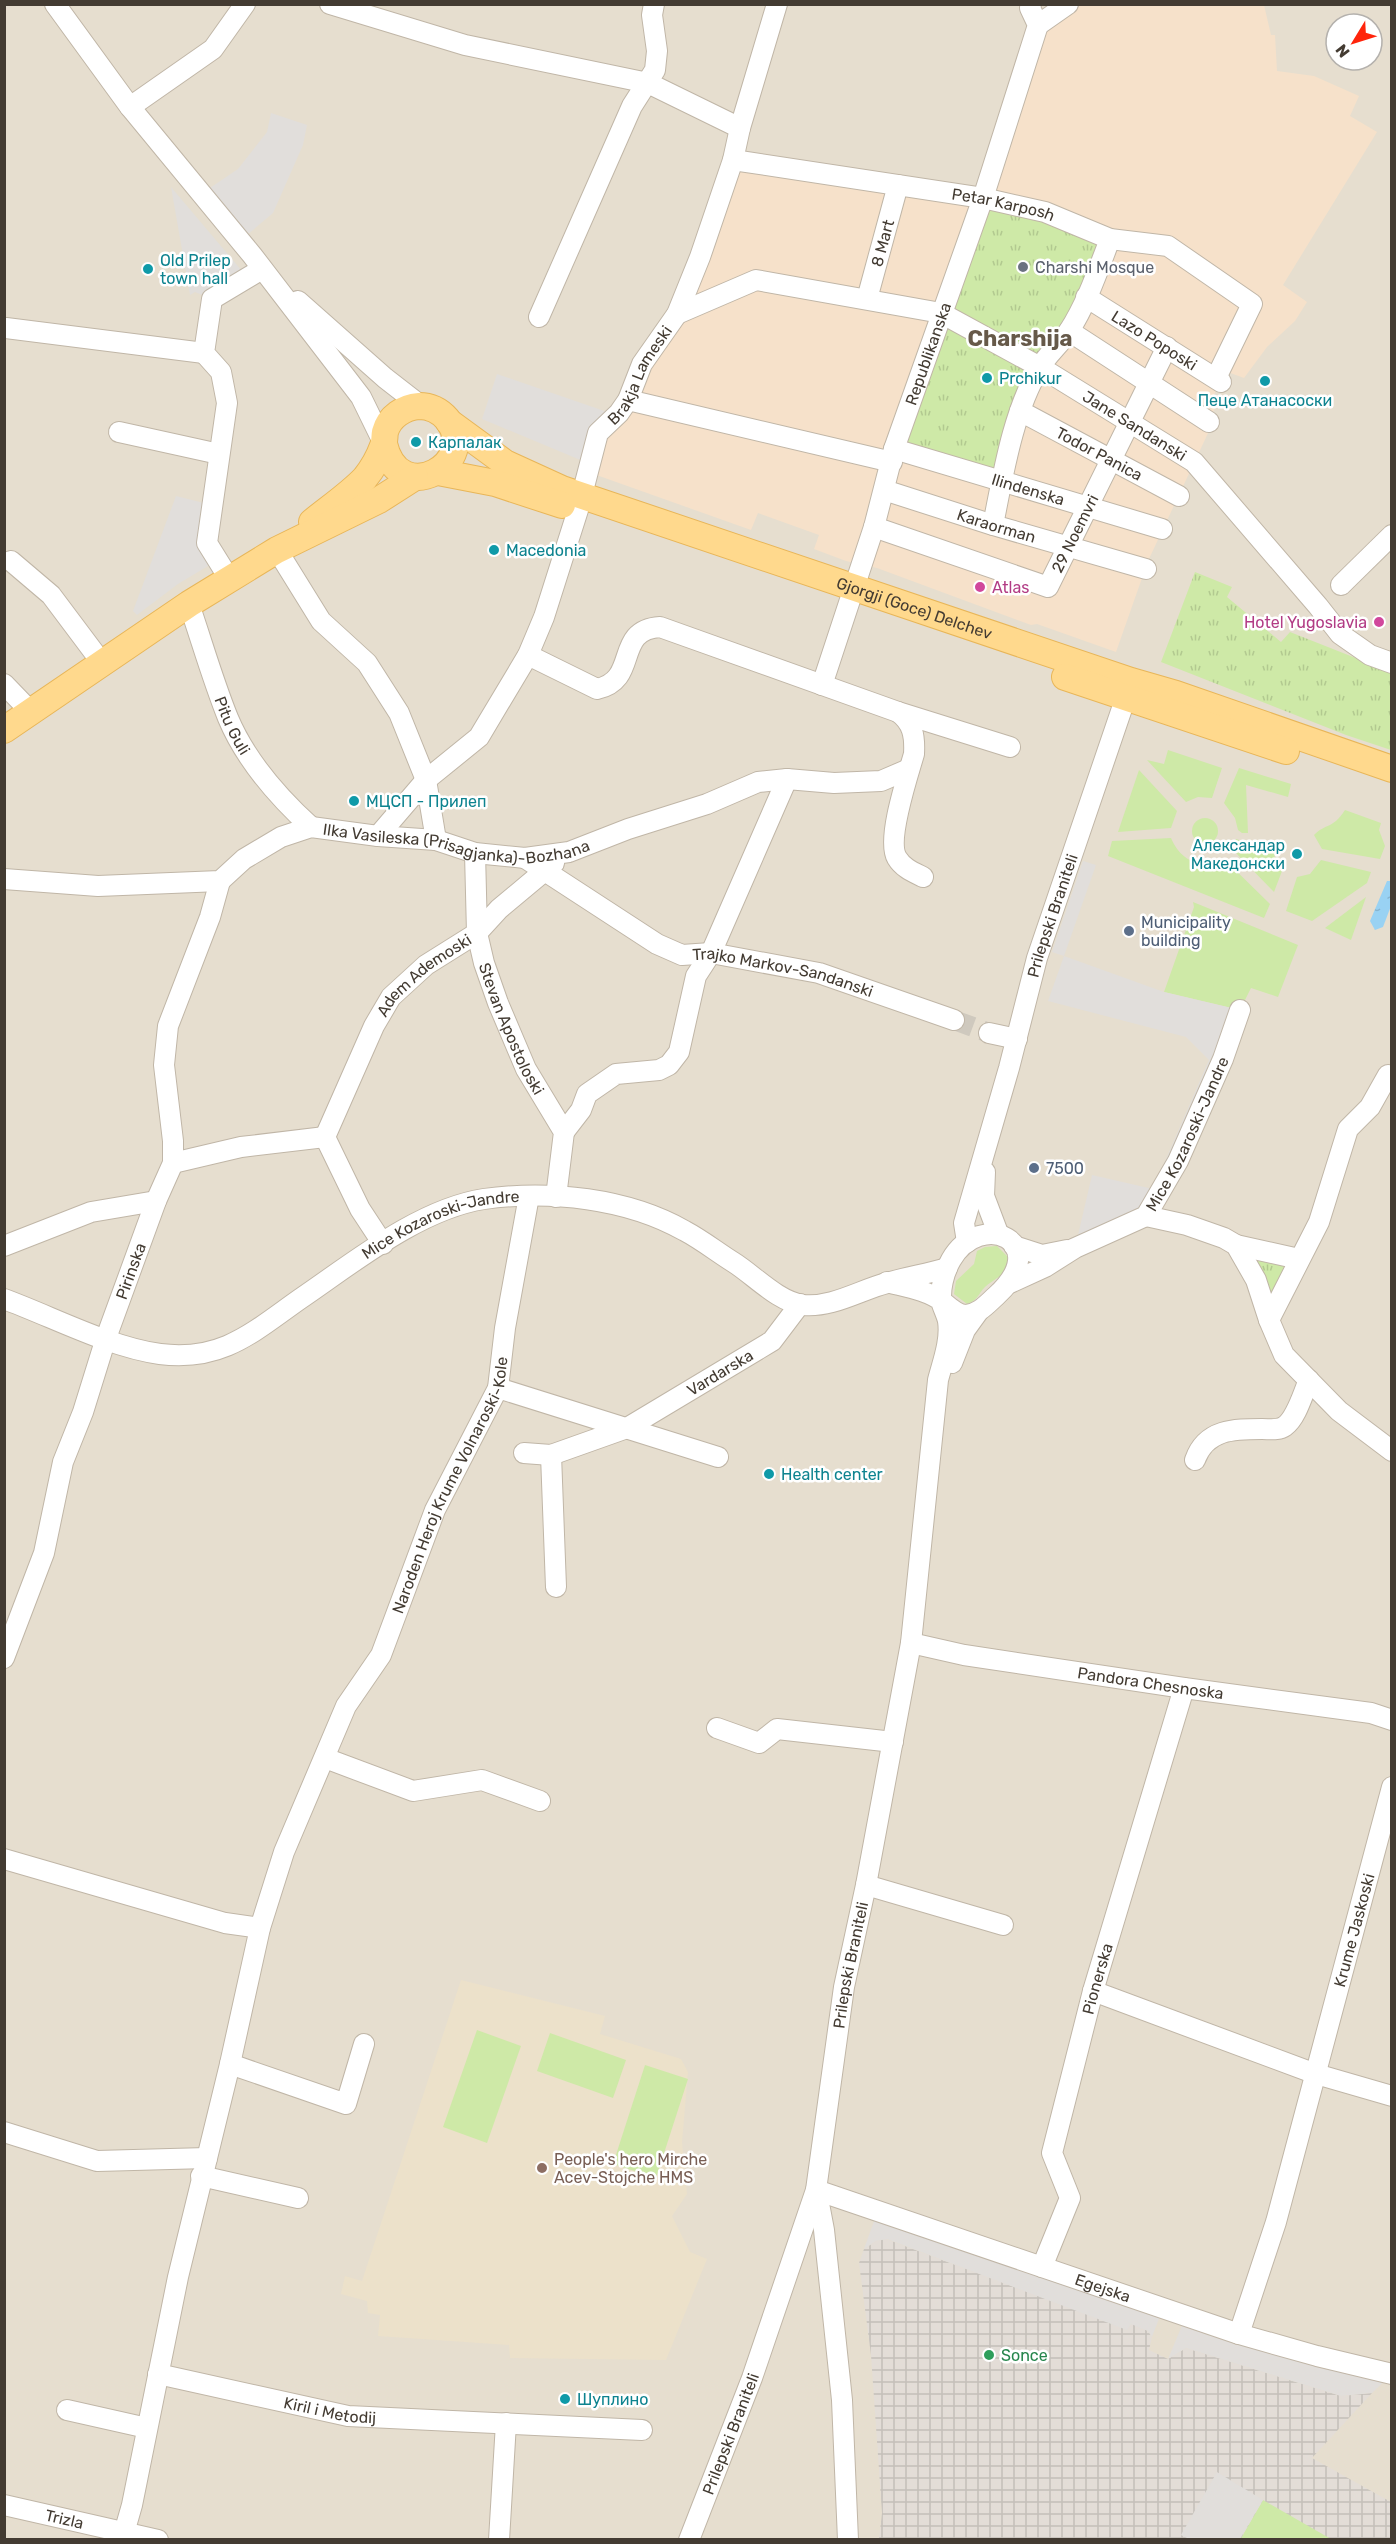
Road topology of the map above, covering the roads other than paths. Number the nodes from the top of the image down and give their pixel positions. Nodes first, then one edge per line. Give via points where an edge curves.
1 (55, 4) edge
2 (245, 4) edge
3 (330, 4) edge
4 (654, 4) edge
5 (777, 4) edge
6 (1031, 4) edge
7 (1068, 4) edge
8 (1038, 25) junction
9 (648, 83) junction
10 (130, 107) junction
11 (740, 128) junction
12 (733, 160) junction
13 (898, 185) junction
14 (983, 198) junction
15 (1110, 239) junction
16 (262, 269) junction
17 (1086, 297) junction
18 (867, 299) junction
19 (941, 313) junction
20 (677, 314) junction
21 (539, 317) dead end
22 (6, 328) dead end
23 (1069, 331) junction
24 (1167, 347) junction
25 (204, 353) junction
26 (1040, 367) junction
27 (1219, 380) joint
28 (1150, 382) junction
29 (628, 399) junction
30 (421, 406) junction
31 (1020, 411) junction
32 (449, 422) junction
33 (1209, 422) dead end
34 (1130, 423) junction
35 (119, 432) dead end
36 (384, 444) junction
37 (219, 454) junction
38 (893, 455) junction
39 (1112, 459) junction
40 (426, 475) junction
41 (1001, 481) junction
42 (884, 490) junction
43 (1179, 496) dead end
44 (580, 502) junction
45 (1087, 506) junction
46 (993, 525) junction
47 (874, 527) junction
48 (1162, 529) dead end
49 (1392, 535) edge
50 (1067, 546) junction
51 (277, 550) junction
52 (11, 561) dead end
53 (1146, 569) dead end
54 (230, 580) junction
55 (1341, 585) dead end
56 (851, 595) junction
57 (189, 604) junction
58 (528, 655) junction
59 (102, 663) junction
60 (1392, 663) edge
61 (4, 684) edge
62 (822, 685) junction
63 (1127, 690) junction
64 (31, 712) junction
65 (898, 712) junction
66 (4, 730) edge
67 (1010, 747) dead end
68 (909, 769) junction
69 (1392, 769) edge
70 (787, 779) junction
71 (426, 780) junction
72 (1392, 788) edge
73 (311, 826) junction
74 (378, 836) junction
75 (436, 840) junction
76 (569, 852) junction
77 (475, 853) junction
78 (525, 858) junction
79 (544, 871) junction
80 (923, 877) dead end
81 (4, 879) edge
82 (220, 881) junction
83 (477, 933) junction
84 (711, 953) junction
85 (1240, 1010) dead end
86 (954, 1020) tunnel mouth
87 (989, 1033) tunnel mouth
88 (1017, 1040) junction
89 (1392, 1077) edge
90 (564, 1132) junction
91 (325, 1137) junction
92 (985, 1155) junction
93 (173, 1163) junction
94 (529, 1196) junction
95 (556, 1197) junction
96 (156, 1201) junction
97 (1146, 1216) junction
98 (998, 1233) junction
99 (967, 1242) junction
100 (383, 1244) junction
101 (1236, 1245) junction
102 (4, 1246) edge
103 (1014, 1246) junction
104 (1075, 1248) junction
105 (1299, 1259) junction
106 (947, 1268) junction
107 (887, 1282) junction
108 (1010, 1283) junction
109 (4, 1299) edge
110 (941, 1301) junction
111 (800, 1304) junction
112 (978, 1312) junction
113 (1269, 1320) junction
114 (106, 1338) junction
115 (1309, 1380) junction
116 (498, 1388) junction
117 (933, 1423) junction
118 (627, 1428) junction
119 (1392, 1451) edge
120 (524, 1453) dead end
121 (551, 1455) junction
122 (718, 1457) dead end
123 (1196, 1460) dead end
124 (556, 1587) dead end
125 (911, 1643) junction
126 (4, 1658) edge
127 (1184, 1688) junction
128 (1392, 1720) edge
129 (717, 1728) dead end
130 (893, 1743) junction
131 (325, 1758) junction
132 (1392, 1787) edge
133 (540, 1801) dead end
134 (1385, 1839) edge
135 (4, 1859) edge
136 (866, 1885) junction
137 (1004, 1925) dead end
138 (260, 1928) junction
139 (1093, 1991) junction
140 (364, 2044) dead end
141 (231, 2064) junction
142 (1316, 2074) junction
143 (1392, 2096) edge
144 (4, 2132) edge
145 (204, 2167) junction
146 (816, 2190) junction
147 (298, 2198) dead end
148 (1042, 2267) junction
149 (1239, 2334) junction
150 (158, 2374) junction
151 (1392, 2374) edge
152 (67, 2410) dead end
153 (506, 2423) junction
154 (147, 2428) junction
155 (642, 2430) dead end
156 (4, 2505) edge
157 (123, 2536) edge
158 (158, 2540) edge
159 (499, 2540) edge
160 (689, 2540) edge
161 (848, 2540) edge

1 - 10 street
2 - 10 street via 213,49
3 - 9 street via 465,45
4 - 9 street via 657,51
5 - 11 street, Brakja Lameski
6 - 8 street
7 - 8 street
8 - 14 street, Republikanska
9 - 11 street
9 - 21 street via 632,106
10 - 16 street
11 - 12 street, Brakja Lameski
12 - 13 street, Petar Karposh
12 - 20 street, Brakja Lameski
13 - 14 street, Petar Karposh
13 - 18 street, 8 Mart
14 - 15 street, Petar Karposh via 1045,212
14 - 19 street, Republikanska
15 - 17 street
15 - 27 street, Petar Karposh via 1168,246 1252,304
16 - 25 street via 212,299
16 - 30 street
16 - 36 street via 361,397
17 - 23 street
17 - 24 street, Lazo Poposki
18 - 19 street, Jane Sandanski
18 - 20 street, Jane Sandanski via 756,280
19 - 26 street, Jane Sandanski
19 - 38 street, Republikanska
20 - 29 street, Brakja Lameski via 642,364
22 - 25 street
23 - 26 street
23 - 28 street
24 - 27 street, Lazo Poposki
24 - 28 street, 29 Noemvri
25 - 37 street via 221,372 227,403
26 - 31 street
26 - 34 street, Jane Sandanski
28 - 33 street
28 - 34 street, 29 Noemvri
29 - 38 street, Ilindenska
29 - 44 street, Brakja Lameski via 598,433
30 - 32 main road via 432,408
30 - 36 main road via 409,407 390,421
31 - 39 street, Todor Panica
31 - 41 street
32 - 40 main road via 455,444 452,455
32 - 44 main road, Gjorgji (Goce) Delchev via 505,463 562,489
34 - 39 street, 29 Noemvri
34 - 60 street, Jane Sandanski via 1194,462 1340,634 1370,655
35 - 37 street
36 - 40 main road via 393,466 403,473
36 - 51 main road via 364,479
37 - 54 street via 207,543
38 - 41 street, Ilindenska
38 - 42 street, Republikanska
39 - 43 street, Todor Panica
39 - 45 street, 29 Noemvri
40 - 44 main road, Gjorgji (Goce) Delchev via 495,483
40 - 51 main road
41 - 45 street, Ilindenska
41 - 46 street
42 - 46 street, Karaorman
42 - 47 street, Republikanska
44 - 56 main road, Gjorgji (Goce) Delchev
44 - 58 street, Brakja Lameski
45 - 48 street, Ilindenska
45 - 50 street, 29 Noemvri
46 - 50 street, Karaorman
47 - 50 street, 29 Noemvri via 1048,587
47 - 56 street, Republikanska
49 - 55 street
50 - 53 street, Karaorman
51 - 54 main road
51 - 71 street via 321,621 367,663 399,713
52 - 59 street via 51,595
54 - 57 main road
56 - 62 street, Republikanska
56 - 63 main road, Gjorgji (Goce) Delchev
57 - 59 main road
57 - 73 street, Pitu Guli via 228,718 250,759 279,798
58 - 62 street via 597,689 608,687 619,678 636,635 647,628 660,627
58 - 71 street, Brakja Lameski via 479,737
59 - 64 main road
61 - 64 street
62 - 65 street
63 - 69 main road, Gjorgji (Goce) Delchev via 1176,694
63 - 72 main road, Gjorgji (Goce) Delchev
63 - 88 street, Prilepski Braniteli via 1037,958
64 - 66 main road
65 - 67 street
65 - 68 street via 909,720 915,739
68 - 70 street, Ilka Vasileska (Prisagjanka)-Bozhana via 881,781
68 - 80 street via 893,842 896,856 905,868
70 - 76 street, Ilka Vasileska (Prisagjanka)-Bozhana via 758,782
70 - 84 street
71 - 74 street, Brakja Lameski
71 - 75 street
73 - 74 street, Ilka Vasileska (Prisagjanka)-Bozhana
73 - 82 street, Ilka Vasileska (Prisagjanka)-Bozhana via 281,837 244,859
74 - 75 street, Ilka Vasileska (Prisagjanka)-Bozhana
75 - 77 street, Ilka Vasileska (Prisagjanka)-Bozhana
76 - 78 street, Ilka Vasileska (Prisagjanka)-Bozhana
76 - 79 street, Adem Ademoski
77 - 78 street, Ilka Vasileska (Prisagjanka)-Bozhana
77 - 83 street, Stevan Apostoloski
78 - 79 street, Trajko Markov-Sandanski
79 - 83 street, Adem Ademoski
79 - 84 street, Trajko Markov-Sandanski via 657,944 682,955
81 - 82 street via 98,886
82 - 93 street, Pirinska via 168,1026 164,1065
83 - 90 street, Stevan Apostoloski via 502,1014 526,1069
83 - 91 street, Adem Ademoski via 426,965 391,997 374,1026
84 - 86 street, Trajko Markov-Sandanski via 819,973
84 - 90 street via 696,976 679,1052 669,1065 659,1071 616,1074 587,1094 581,1110
85 - 97 street, Mice Kozaroski-Jandre via 1178,1161
87 - 88 street
88 - 92 street, Prilepski Braniteli
89 - 105 street via 1388,1075 1370,1107 1348,1129 1319,1222
90 - 95 street
91 - 93 street via 241,1147
91 - 100 street via 360,1209
92 - 98 street, Prilepski Braniteli via 984,1196
92 - 99 street, Prilepski Braniteli via 964,1223
93 - 96 street, Pirinska
94 - 95 street, Mice Kozaroski-Jandre
94 - 100 street, Mice Kozaroski-Jandre via 483,1199 440,1210
94 - 116 street, Naroden Heroj Krume Volnaroski-Kole
95 - 111 street, Mice Kozaroski-Jandre via 585,1198 642,1212 684,1230 776,1293
96 - 102 street via 91,1212
96 - 114 street, Pirinska
97 - 101 street via 1187,1225
97 - 104 street, Mice Kozaroski-Jandre
98 - 99 street
98 - 103 street
99 - 106 street
100 - 114 street, Mice Kozaroski-Jandre via 240,1342 197,1355 160,1354
101 - 105 street
101 - 113 street via 1256,1280
103 - 104 street, Mice Kozaroski-Jandre via 1042,1255
103 - 108 street via 1019,1257
104 - 108 street, Mice Kozaroski-Jandre via 1046,1268
105 - 113 street
106 - 107 street, Mice Kozaroski-Jandre
106 - 110 street
107 - 110 street
107 - 111 street, Mice Kozaroski-Jandre via 821,1305
108 - 112 street
109 - 114 street, Mice Kozaroski-Jandre
110 - 112 street via 964,1315
110 - 117 street, Prilepski Braniteli via 948,1322 947,1347
111 - 118 street, Vardarska via 772,1341
112 - 117 street, Prilepski Braniteli via 956,1350
113 - 115 street via 1284,1355
114 - 126 street, Pirinska via 63,1462 44,1553
115 - 119 street via 1339,1411
115 - 123 street via 1284,1427 1235,1429 1215,1436 1200,1447
116 - 118 street
116 - 131 street, Naroden Heroj Krume Volnaroski-Kole via 435,1510 381,1655 346,1706
117 - 125 street, Prilepski Braniteli
118 - 121 street, Vardarska
118 - 122 street
120 - 121 street, Vardarska
121 - 124 street
125 - 127 street, Pandora Chesnoska via 964,1655
125 - 130 street, Prilepski Braniteli
127 - 128 street, Pandora Chesnoska via 1371,1713
127 - 139 street, Pionerska
129 - 130 street via 759,1743 777,1729
130 - 136 street, Prilepski Braniteli
131 - 133 street via 412,1791 482,1780
131 - 138 street, Naroden Heroj Krume Volnaroski-Kole via 285,1852
132 - 134 street, Krume Jaskoski
134 - 142 street, Krume Jaskoski
135 - 138 street via 225,1923
136 - 137 street
136 - 146 street, Prilepski Braniteli via 844,1987
138 - 141 street, Naroden Heroj Krume Volnaroski-Kole
139 - 142 street
139 - 148 street, Pionerska via 1052,2153 1070,2198
140 - 141 street via 346,2104
141 - 145 street, Naroden Heroj Krume Volnaroski-Kole
142 - 143 street
142 - 149 street, Krume Jaskoski via 1276,2222
144 - 145 street via 97,2161
145 - 147 street
145 - 150 street, Naroden Heroj Krume Volnaroski-Kole
146 - 148 street, Egejska
146 - 160 street, Prilepski Braniteli via 752,2378
146 - 161 street, Prilepski Braniteli via 824,2230 842,2400
148 - 149 street, Egejska
149 - 151 street, Egejska
150 - 153 street, Kiril i Metodij via 348,2416
150 - 154 street, Naroden Heroj Krume Volnaroski-Kole
152 - 154 street
153 - 155 street, Kiril i Metodij
153 - 159 street
154 - 157 street, Naroden Heroj Krume Volnaroski-Kole
156 - 157 street, Trizla
157 - 158 street, Trizla

